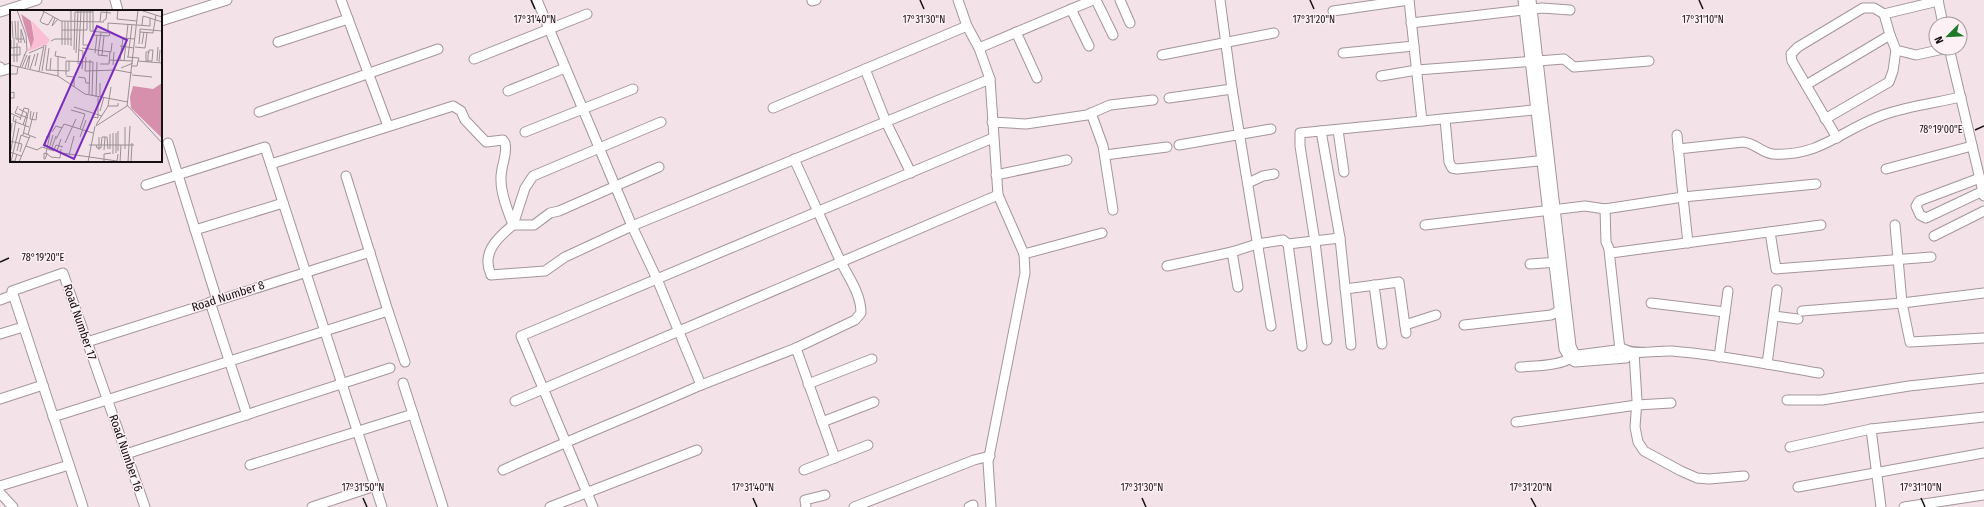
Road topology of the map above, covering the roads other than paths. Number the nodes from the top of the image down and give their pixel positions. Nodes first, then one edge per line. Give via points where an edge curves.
1 (37, 0) edge
2 (115, 0) edge
3 (227, 0) edge
4 (341, 0) edge
5 (537, 0) edge
6 (958, 0) edge
7 (1094, 0) edge
8 (1120, 0) edge
9 (1220, 0) edge
10 (1409, 0) edge
11 (1523, 0) edge
12 (1531, 0) edge
13 (1938, 0) edge
14 (1071, 9) junction
15 (118, 10) edge
16 (1528, 10) junction
17 (1570, 10) dead end
18 (1333, 11) dead end
19 (0, 12) edge
20 (588, 14) dead end
21 (1884, 14) junction
22 (1941, 16) edge
23 (348, 19) junction
24 (162, 21) edge
25 (1130, 23) dead end
26 (1412, 23) junction
27 (967, 26) junction
28 (549, 29) junction
29 (1016, 32) junction
30 (1274, 33) dead end
31 (1112, 35) dead end
32 (1890, 35) junction
33 (278, 42) dead end
34 (1226, 42) junction
35 (1090, 46) dead end
36 (1414, 46) junction
37 (979, 48) junction
38 (438, 49) dead end
39 (1896, 50) junction
40 (1928, 52) edge
41 (1343, 53) dead end
42 (1162, 55) dead end
43 (1950, 56) edge
44 (474, 59) dead end
45 (1534, 60) junction
46 (1649, 61) dead end
47 (0, 67) edge
48 (10, 68) edge
49 (565, 68) junction
50 (866, 69) junction
51 (1417, 70) junction
52 (369, 74) junction
53 (1381, 76) dead end
54 (1037, 78) dead end
55 (990, 79) junction
56 (1806, 85) junction
57 (634, 88) dead end
58 (1232, 88) junction
59 (508, 91) dead end
60 (1960, 97) junction
61 (1169, 98) dead end
62 (1153, 100) dead end
63 (582, 108) junction
64 (773, 108) dead end
65 (1540, 110) junction
66 (259, 112) dead end
67 (1091, 113) junction
68 (1445, 119) junction
69 (1825, 119) junction
70 (1422, 121) junction
71 (661, 122) dead end
72 (886, 122) junction
73 (992, 122) junction
74 (388, 126) junction
75 (1271, 129) dead end
76 (1338, 130) junction
77 (1321, 131) junction
78 (525, 132) dead end
79 (1240, 133) junction
80 (1677, 135) dead end
81 (993, 138) junction
82 (1837, 138) junction
83 (168, 143) dead end
84 (1179, 145) dead end
85 (1972, 146) junction
86 (1167, 147) dead end
87 (599, 148) junction
88 (1678, 149) junction
89 (1104, 155) junction
90 (794, 159) junction
91 (1067, 160) dead end
92 (1545, 160) junction
93 (271, 164) junction
94 (659, 167) dead end
95 (1981, 167) edge
96 (1886, 169) dead end
97 (1344, 172) dead end
98 (911, 173) junction
99 (1274, 174) dead end
100 (178, 175) junction
101 (996, 175) junction
102 (346, 176) dead end
103 (1980, 178) junction
104 (1248, 183) junction
105 (1816, 184) dead end
106 (146, 185) dead end
107 (615, 186) junction
108 (1983, 193) edge
109 (998, 195) junction
110 (1683, 198) junction
111 (283, 203) junction
112 (1605, 209) junction
113 (1113, 210) dead end
114 (1551, 210) junction
115 (818, 211) junction
116 (1984, 211) edge
117 (514, 225) junction
118 (1821, 225) dead end
119 (1895, 225) dead end
120 (632, 226) junction
121 (1425, 226) dead end
122 (195, 230) junction
123 (1770, 232) junction
124 (1102, 233) dead end
125 (1934, 236) dead end
126 (1340, 238) junction
127 (1315, 242) junction
128 (1688, 243) junction
129 (1257, 244) junction
130 (1288, 244) junction
131 (1609, 250) junction
132 (370, 252) junction
133 (1232, 252) junction
134 (1024, 254) junction
135 (1931, 257) dead end
136 (1899, 259) junction
137 (841, 262) junction
138 (1557, 262) junction
139 (1530, 264) dead end
140 (1167, 266) dead end
141 (306, 272) junction
142 (657, 279) junction
143 (1374, 285) junction
144 (1238, 287) dead end
145 (1345, 288) junction
146 (1777, 290) dead end
147 (1728, 291) dead end
148 (12, 293) junction
149 (1984, 293) edge
150 (0, 300) edge
151 (214, 301) junction
152 (1651, 303) dead end
153 (1902, 303) junction
154 (1562, 310) junction
155 (388, 311) junction
156 (1725, 312) junction
157 (1436, 315) dead end
158 (1774, 316) junction
159 (1464, 325) dead end
160 (1271, 326) dead end
161 (23, 327) junction
162 (678, 331) junction
163 (325, 332) junction
164 (0, 334) edge
165 (1984, 338) edge
166 (1327, 340) dead end
167 (87, 342) junction
168 (1382, 344) dead end
169 (1351, 345) dead end
170 (1302, 346) dead end
171 (796, 348) junction
172 (1620, 350) junction
173 (1632, 353) junction
174 (1572, 356) junction
175 (1719, 357) junction
176 (872, 359) dead end
177 (229, 362) junction
178 (406, 362) dead end
179 (1767, 364) junction
180 (1520, 367) dead end
181 (390, 368) dead end
182 (1819, 373) dead end
183 (1984, 378) edge
184 (403, 383) dead end
185 (342, 384) junction
186 (808, 384) junction
187 (43, 385) junction
188 (701, 385) junction
189 (543, 389) junction
190 (0, 399) edge
191 (107, 400) junction
192 (1787, 400) dead end
193 (515, 401) dead end
194 (874, 402) dead end
195 (1671, 403) dead end
196 (1637, 405) junction
197 (413, 414) junction
198 (247, 415) junction
199 (53, 417) junction
200 (1984, 417) edge
201 (822, 422) junction
202 (1516, 422) dead end
203 (1871, 429) junction
204 (357, 432) junction
205 (565, 442) junction
206 (868, 445) dead end
207 (1790, 447) dead end
208 (697, 450) dead end
209 (1984, 453) edge
210 (126, 454) junction
211 (990, 456) junction
212 (835, 458) junction
213 (69, 465) junction
214 (250, 465) dead end
215 (503, 470) dead end
216 (804, 470) dead end
217 (1876, 472) junction
218 (1744, 476) dead end
219 (0, 486) edge
220 (375, 486) junction
221 (1798, 487) dead end
222 (0, 493) edge
223 (587, 493) junction
224 (824, 495) dead end
225 (1984, 495) edge
226 (317, 506) edge
227 (13, 507) edge
228 (83, 507) edge
229 (145, 507) edge
230 (382, 507) edge
231 (443, 507) edge
232 (550, 507) edge
233 (593, 507) edge
234 (806, 507) edge
235 (854, 507) edge
236 (991, 507) edge
237 (1881, 507) edge
238 (1904, 507) edge

1 - 19 street
2 - 15 street
3 - 24 street
4 - 23 street
5 - 28 street
6 - 27 street
7 - 14 street
7 - 31 street
8 - 25 street
9 - 34 street
10 - 18 street
10 - 26 street
11 - 16 street
12 - 16 street
13 - 21 street
13 - 22 street
14 - 29 street
14 - 35 street
16 - 17 street
16 - 26 street
16 - 45 street
20 - 28 street
21 - 32 street
21 - 56 street via 1874,8 1863,8 1798,47 1791,54 1792,61
23 - 33 street
23 - 52 street
26 - 36 street
27 - 37 street
27 - 50 street
28 - 44 street
28 - 49 street
29 - 37 street
29 - 54 street
30 - 34 street
32 - 39 street
32 - 56 street
34 - 42 street
34 - 58 street
36 - 41 street
36 - 51 street
37 - 55 street
38 - 52 street
39 - 40 street via 1916,55
39 - 69 street via 1893,71 1888,82
43 - 60 street
45 - 46 street via 1564,58 1574,67
45 - 51 street
45 - 65 street
47 - 48 street via 2,71
49 - 59 street
49 - 63 street
50 - 64 street
50 - 72 street
51 - 53 street
51 - 70 street
52 - 66 street
52 - 74 street
55 - 72 street
55 - 73 street
56 - 69 street
57 - 63 street
58 - 61 street
58 - 79 street
60 - 82 street via 1882,115
60 - 85 street
62 - 67 street via 1110,105
63 - 78 street
63 - 87 street
65 - 68 street
65 - 92 street
67 - 73 street via 1026,124
67 - 89 street
68 - 70 street
68 - 92 street via 1449,162 1452,168
69 - 82 street
70 - 76 street
71 - 87 street
72 - 90 street
72 - 98 street
73 - 81 street
74 - 93 street
74 - 117 street via 453,106 461,111 465,120 486,142 504,141 506,153 501,180 506,206
75 - 79 street
76 - 77 street
76 - 97 street
77 - 126 street
77 - 127 street via 1300,133
79 - 84 street
79 - 104 street
80 - 88 street
81 - 98 street
81 - 101 street
82 - 88 street via 1803,153 1772,154 1764,152 1750,142
83 - 100 street
85 - 95 street
85 - 96 street
86 - 89 street
87 - 107 street
87 - 117 street via 533,176 525,188
88 - 110 street
89 - 113 street
90 - 115 street
90 - 120 street
91 - 101 street
92 - 114 street
93 - 100 street via 265,147
93 - 111 street
94 - 107 street
95 - 103 street
98 - 115 street
99 - 104 street
100 - 106 street
100 - 122 street
101 - 109 street
102 - 132 street
103 - 108 street
103 - 108 street via 1919,201 1916,206 1920,215 1926,218
104 - 129 street
105 - 110 street
107 - 117 street via 558,212 550,213 534,225
107 - 120 street
109 - 134 street
109 - 137 street
110 - 112 street
110 - 128 street
111 - 122 street
111 - 141 street
112 - 114 street via 1585,206
112 - 131 street via 1606,242
114 - 121 street
114 - 138 street
115 - 137 street
115 - 142 street
116 - 125 street
117 - 120 street via 490,248 487,264 491,275 545,271 565,258
118 - 123 street
119 - 136 street
120 - 142 street
122 - 151 street
123 - 128 street
123 - 136 street via 1776,269
124 - 134 street
126 - 127 street
126 - 145 street
127 - 130 street
127 - 166 street
128 - 131 street via 1625,252
129 - 130 street via 1283,240
129 - 133 street
129 - 160 street
130 - 170 street
131 - 172 street
132 - 141 street, Road Number 8
132 - 155 street
133 - 140 street
133 - 144 street
134 - 211 street via 1025,273
135 - 136 street
136 - 153 street
137 - 162 street
137 - 171 street via 851,280 861,313 855,320
138 - 139 street
138 - 154 street
141 - 151 street, Road Number 8
141 - 163 street
142 - 162 street
142 - 189 street via 521,336
143 - 145 street
143 - 157 street via 1399,282 1405,329
143 - 168 street
145 - 169 street
146 - 158 street
147 - 156 street
148 - 150 street
148 - 161 street
148 - 167 street, Road Number 17 via 63,273
149 - 153 street
151 - 167 street, Road Number 8
151 - 177 street
152 - 156 street
153 - 158 street
153 - 165 street via 1910,342
154 - 159 street
154 - 174 street
155 - 163 street
155 - 178 street
156 - 175 street
158 - 179 street
161 - 164 street
161 - 187 street
162 - 188 street
162 - 189 street
163 - 177 street
163 - 185 street
167 - 191 street, Road Number 17
171 - 186 street
171 - 188 street
172 - 173 street
172 - 174 street
173 - 174 street via 1626,358 1575,362
173 - 175 street via 1671,351
173 - 196 street
174 - 180 street via 1552,364
175 - 179 street
176 - 186 street
177 - 191 street
177 - 198 street
179 - 182 street
181 - 185 street
183 - 192 street via 1909,386 1822,400
184 - 197 street
185 - 198 street
185 - 204 street
186 - 201 street
187 - 190 street
187 - 199 street
188 - 205 street via 614,424
189 - 193 street
189 - 205 street
191 - 199 street
191 - 210 street, Road Number 16
194 - 201 street
195 - 196 street
196 - 202 street
196 - 218 street via 1635,427 1638,442 1644,452 1697,478
197 - 204 street
197 - 231 street
198 - 210 street
199 - 213 street
200 - 203 street
201 - 212 street
203 - 207 street
203 - 217 street
204 - 214 street
204 - 220 street
205 - 215 street
205 - 223 street
206 - 212 street
208 - 223 street
209 - 217 street
210 - 229 street, Road Number 16
211 - 235 street
211 - 236 street via 988,462
212 - 216 street
213 - 219 street
213 - 228 street
217 - 221 street
217 - 237 street
220 - 226 street
220 - 230 street
222 - 227 street
223 - 232 street
223 - 233 street
224 - 234 street via 805,500
225 - 238 street

